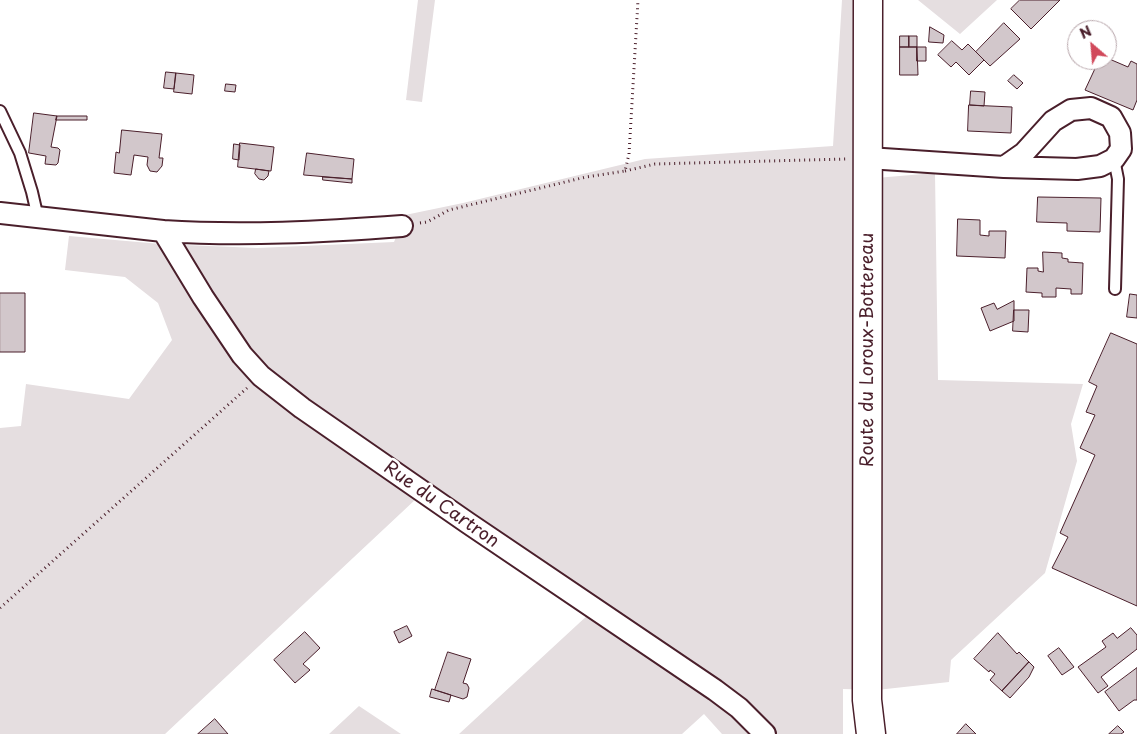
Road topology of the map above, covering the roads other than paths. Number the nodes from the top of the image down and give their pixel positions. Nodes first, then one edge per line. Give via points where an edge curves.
1 (868, 0) edge
2 (0, 111) edge
3 (868, 158) junction
4 (1114, 159) junction
5 (1004, 167) junction
6 (0, 213) edge
7 (38, 218) junction
8 (402, 226) road end
9 (163, 231) junction
10 (1115, 289) dead end
11 (867, 700) junction
12 (765, 734) edge
13 (856, 734) edge
14 (871, 734) edge

1 - 3 main road, Route du Loroux-Bottereau
2 - 7 lane via 20,153
3 - 5 street
3 - 11 main road, Route du Loroux-Bottereau
4 - 5 street via 1100,166 1077,169
4 - 5 street via 1121,149 1120,134 1111,117 1090,108 1071,110 1053,121 1024,153
4 - 10 lane via 1118,179
6 - 7 street
7 - 9 street
8 - 9 street via 284,233
9 - 12 street, Rue du Cartron via 242,355 261,376 460,518 715,690
11 - 13 main road, Route du Loroux-Bottereau
11 - 14 main road, Route du Loroux-Bottereau

